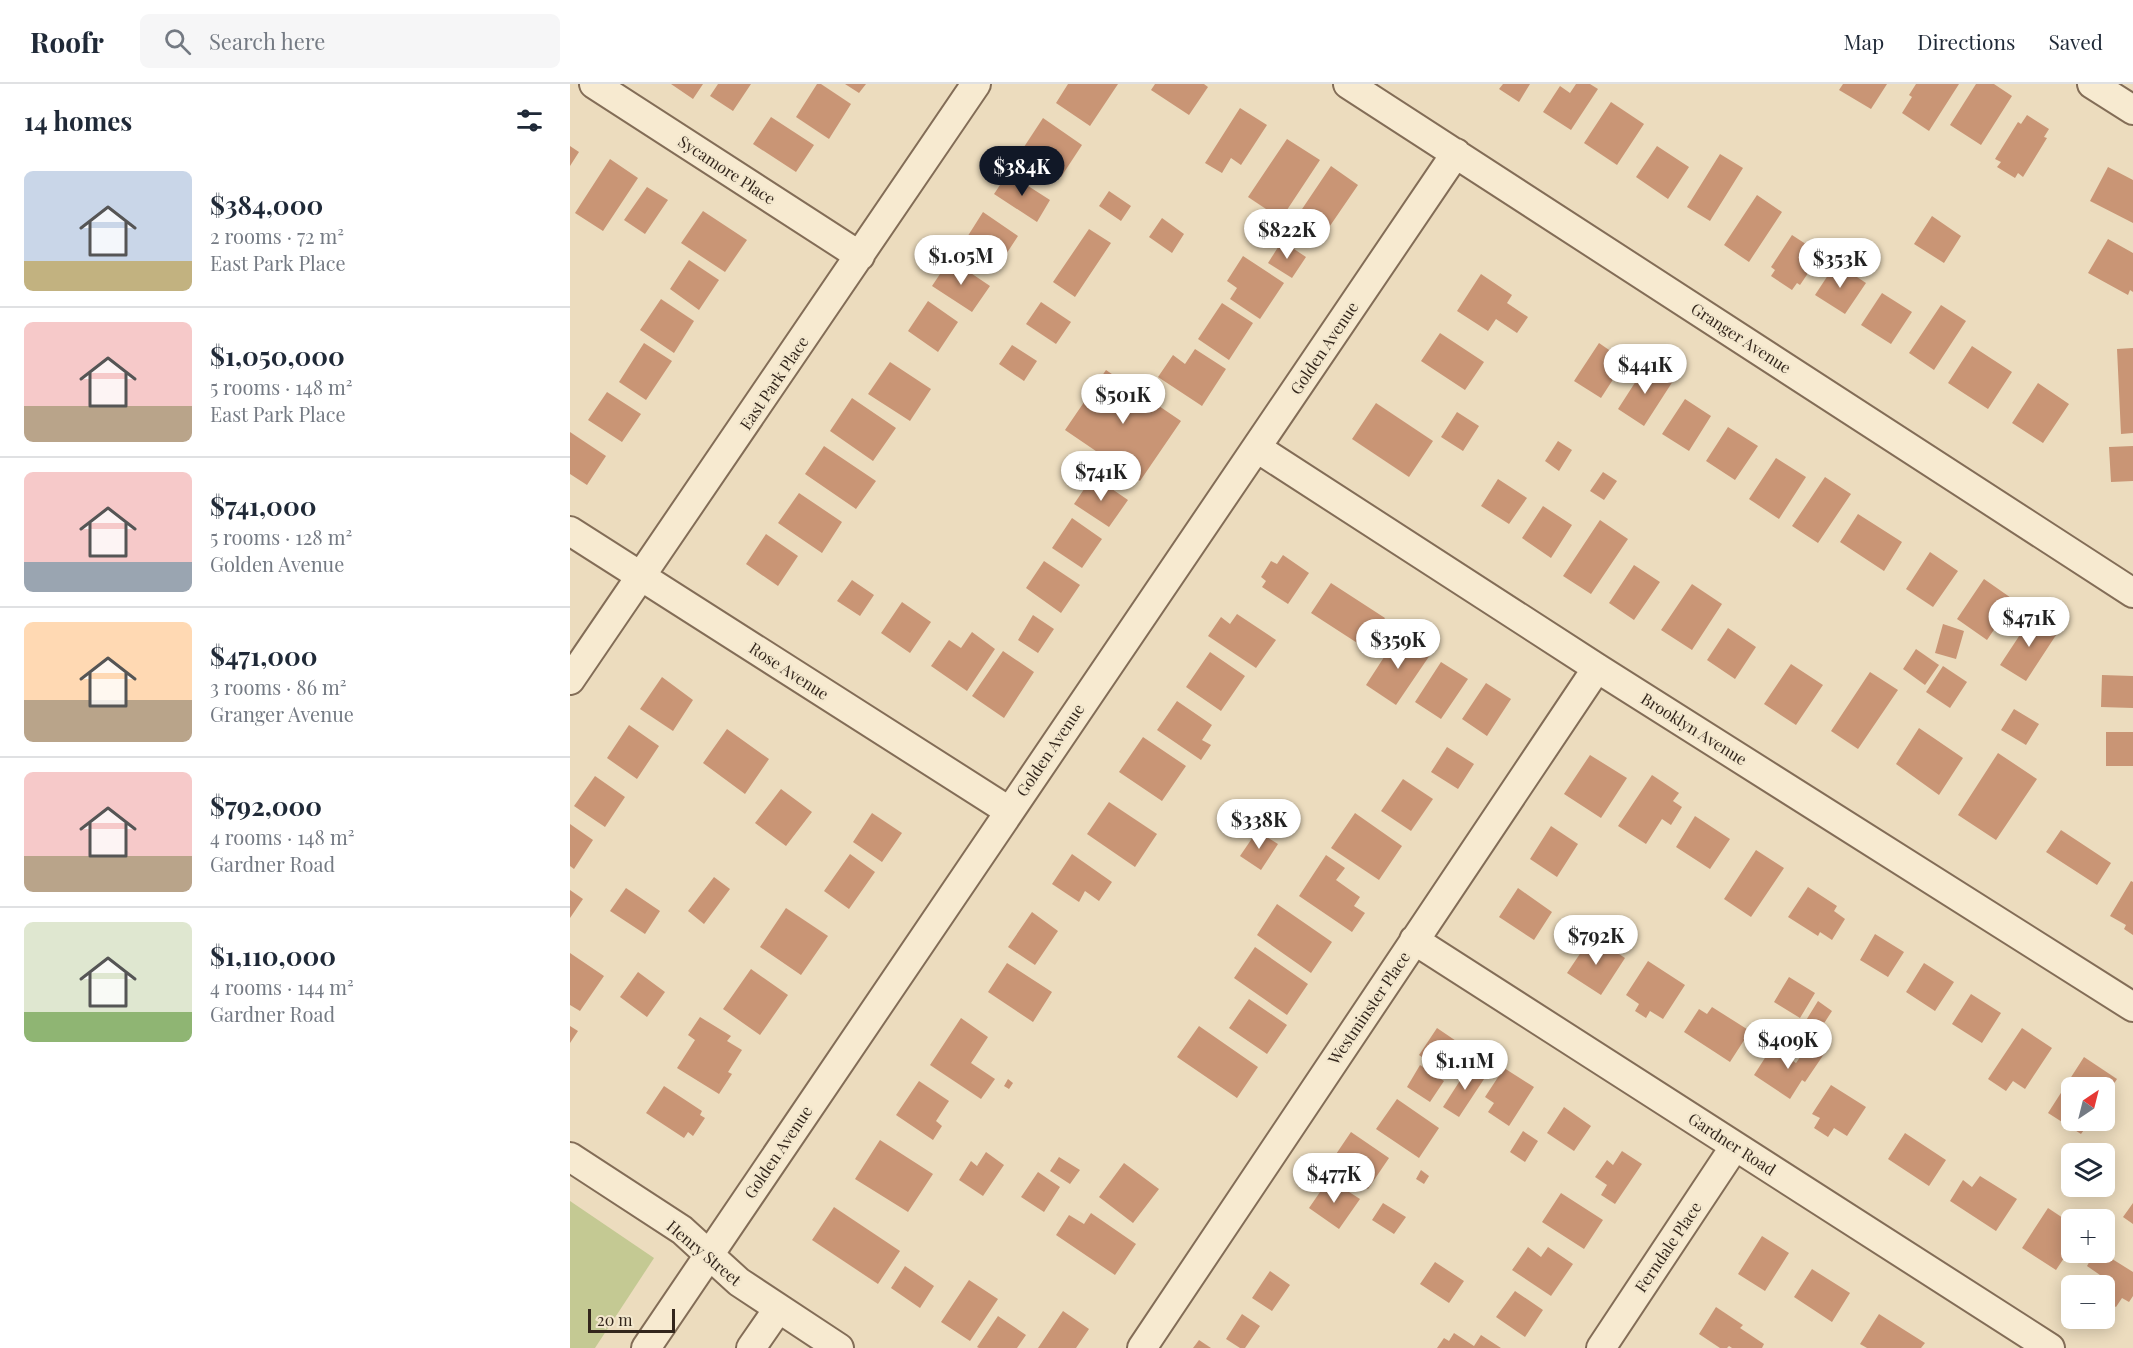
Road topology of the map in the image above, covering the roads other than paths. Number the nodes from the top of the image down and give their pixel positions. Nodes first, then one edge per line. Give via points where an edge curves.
1 (594, 84) edge
2 (976, 84) edge
3 (1348, 84) edge
4 (2092, 84) edge
5 (2133, 110) edge
6 (1456, 153) junction
7 (860, 256) junction
8 (1257, 448) junction
9 (570, 531) edge
10 (641, 576) junction
11 (2133, 593) edge
12 (1597, 668) junction
13 (570, 681) edge
14 (1009, 811) junction
15 (1414, 940) junction
16 (2133, 1007) edge
17 (1735, 1146) junction
18 (570, 1157) edge
19 (709, 1255) junction
20 (778, 1309) junction
21 (646, 1348) edge
22 (751, 1348) edge
23 (839, 1348) edge
24 (1142, 1348) edge
25 (1601, 1348) edge
26 (2050, 1348) edge

1 - 7 street, Sycamore Place
2 - 7 street, East Park Place
3 - 6 street, Granger Avenue
4 - 5 street
6 - 8 street, Golden Avenue
6 - 11 street, Granger Avenue
7 - 10 street, East Park Place
8 - 12 street, Brooklyn Avenue
8 - 14 street, Golden Avenue
9 - 10 street, Rose Avenue
10 - 13 street, East Park Place
10 - 14 street, Rose Avenue
12 - 15 street, Westminster Place
12 - 16 street, Brooklyn Avenue
14 - 19 street, Golden Avenue
15 - 17 street, Gardner Road
15 - 24 street, Westminster Place
17 - 25 street, Ferndale Place
17 - 26 street, Gardner Road
18 - 19 street, Henry Street via 682,1230
19 - 20 street, Henry Street
19 - 21 street, Golden Avenue
20 - 22 street
20 - 23 street, Henry Street

